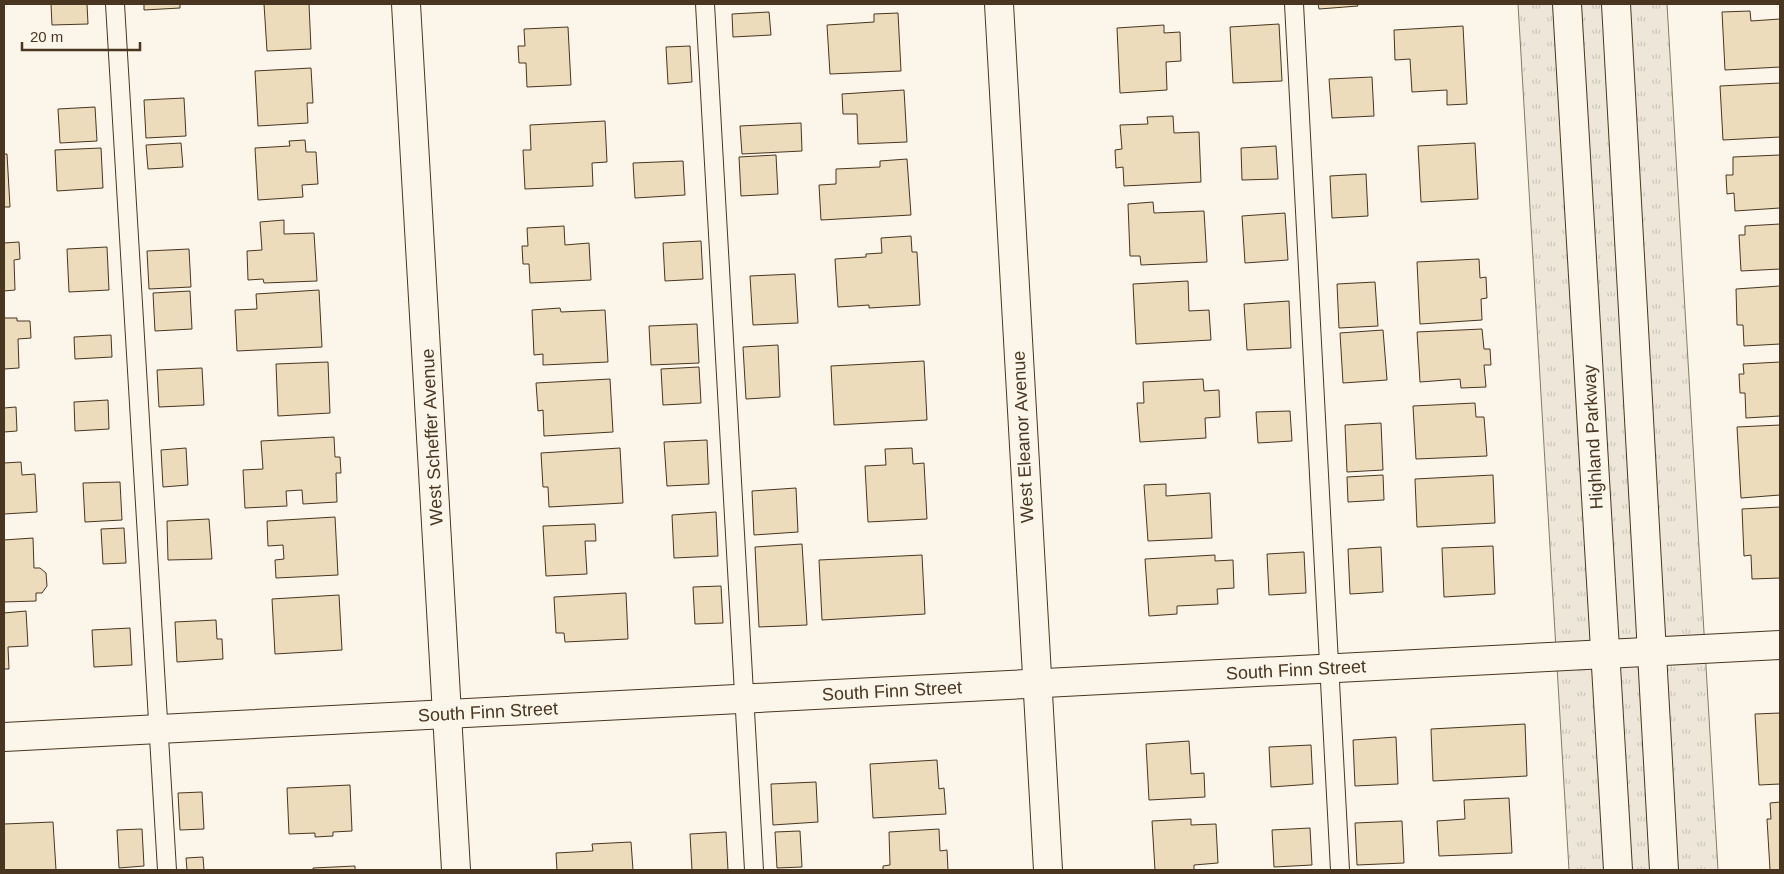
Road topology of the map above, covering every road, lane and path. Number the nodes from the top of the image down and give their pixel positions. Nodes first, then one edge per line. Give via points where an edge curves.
1 (114, 4) edge
2 (406, 4) edge
3 (706, 4) edge
4 (999, 4) edge
5 (1294, 4) edge
6 (1567, 4) edge
7 (1616, 4) edge
8 (1780, 645) edge
9 (1652, 652) junction
10 (1606, 654) junction
11 (1328, 669) junction
12 (1038, 684) junction
13 (744, 699) junction
14 (448, 714) junction
15 (159, 729) junction
16 (4, 737) edge
17 (167, 870) edge
18 (456, 870) edge
19 (754, 870) edge
20 (1048, 870) edge
21 (1340, 870) edge
22 (1618, 870) edge
23 (1664, 870) edge

1 - 15 lane
2 - 14 street, West Scheffer Avenue
3 - 13 lane
4 - 12 street, West Eleanor Avenue
5 - 11 lane
6 - 10 street, Highland Parkway
7 - 9 street
8 - 9 street, South Finn Street
9 - 10 street, South Finn Street
9 - 23 street
10 - 11 street, South Finn Street
10 - 22 street, Highland Parkway
11 - 12 street, South Finn Street
11 - 21 lane
12 - 13 street, South Finn Street
12 - 20 street, West Eleanor Avenue
13 - 14 street, South Finn Street
13 - 19 lane
14 - 15 street, South Finn Street
14 - 18 street, West Scheffer Avenue
15 - 16 street, South Finn Street
15 - 17 lane

